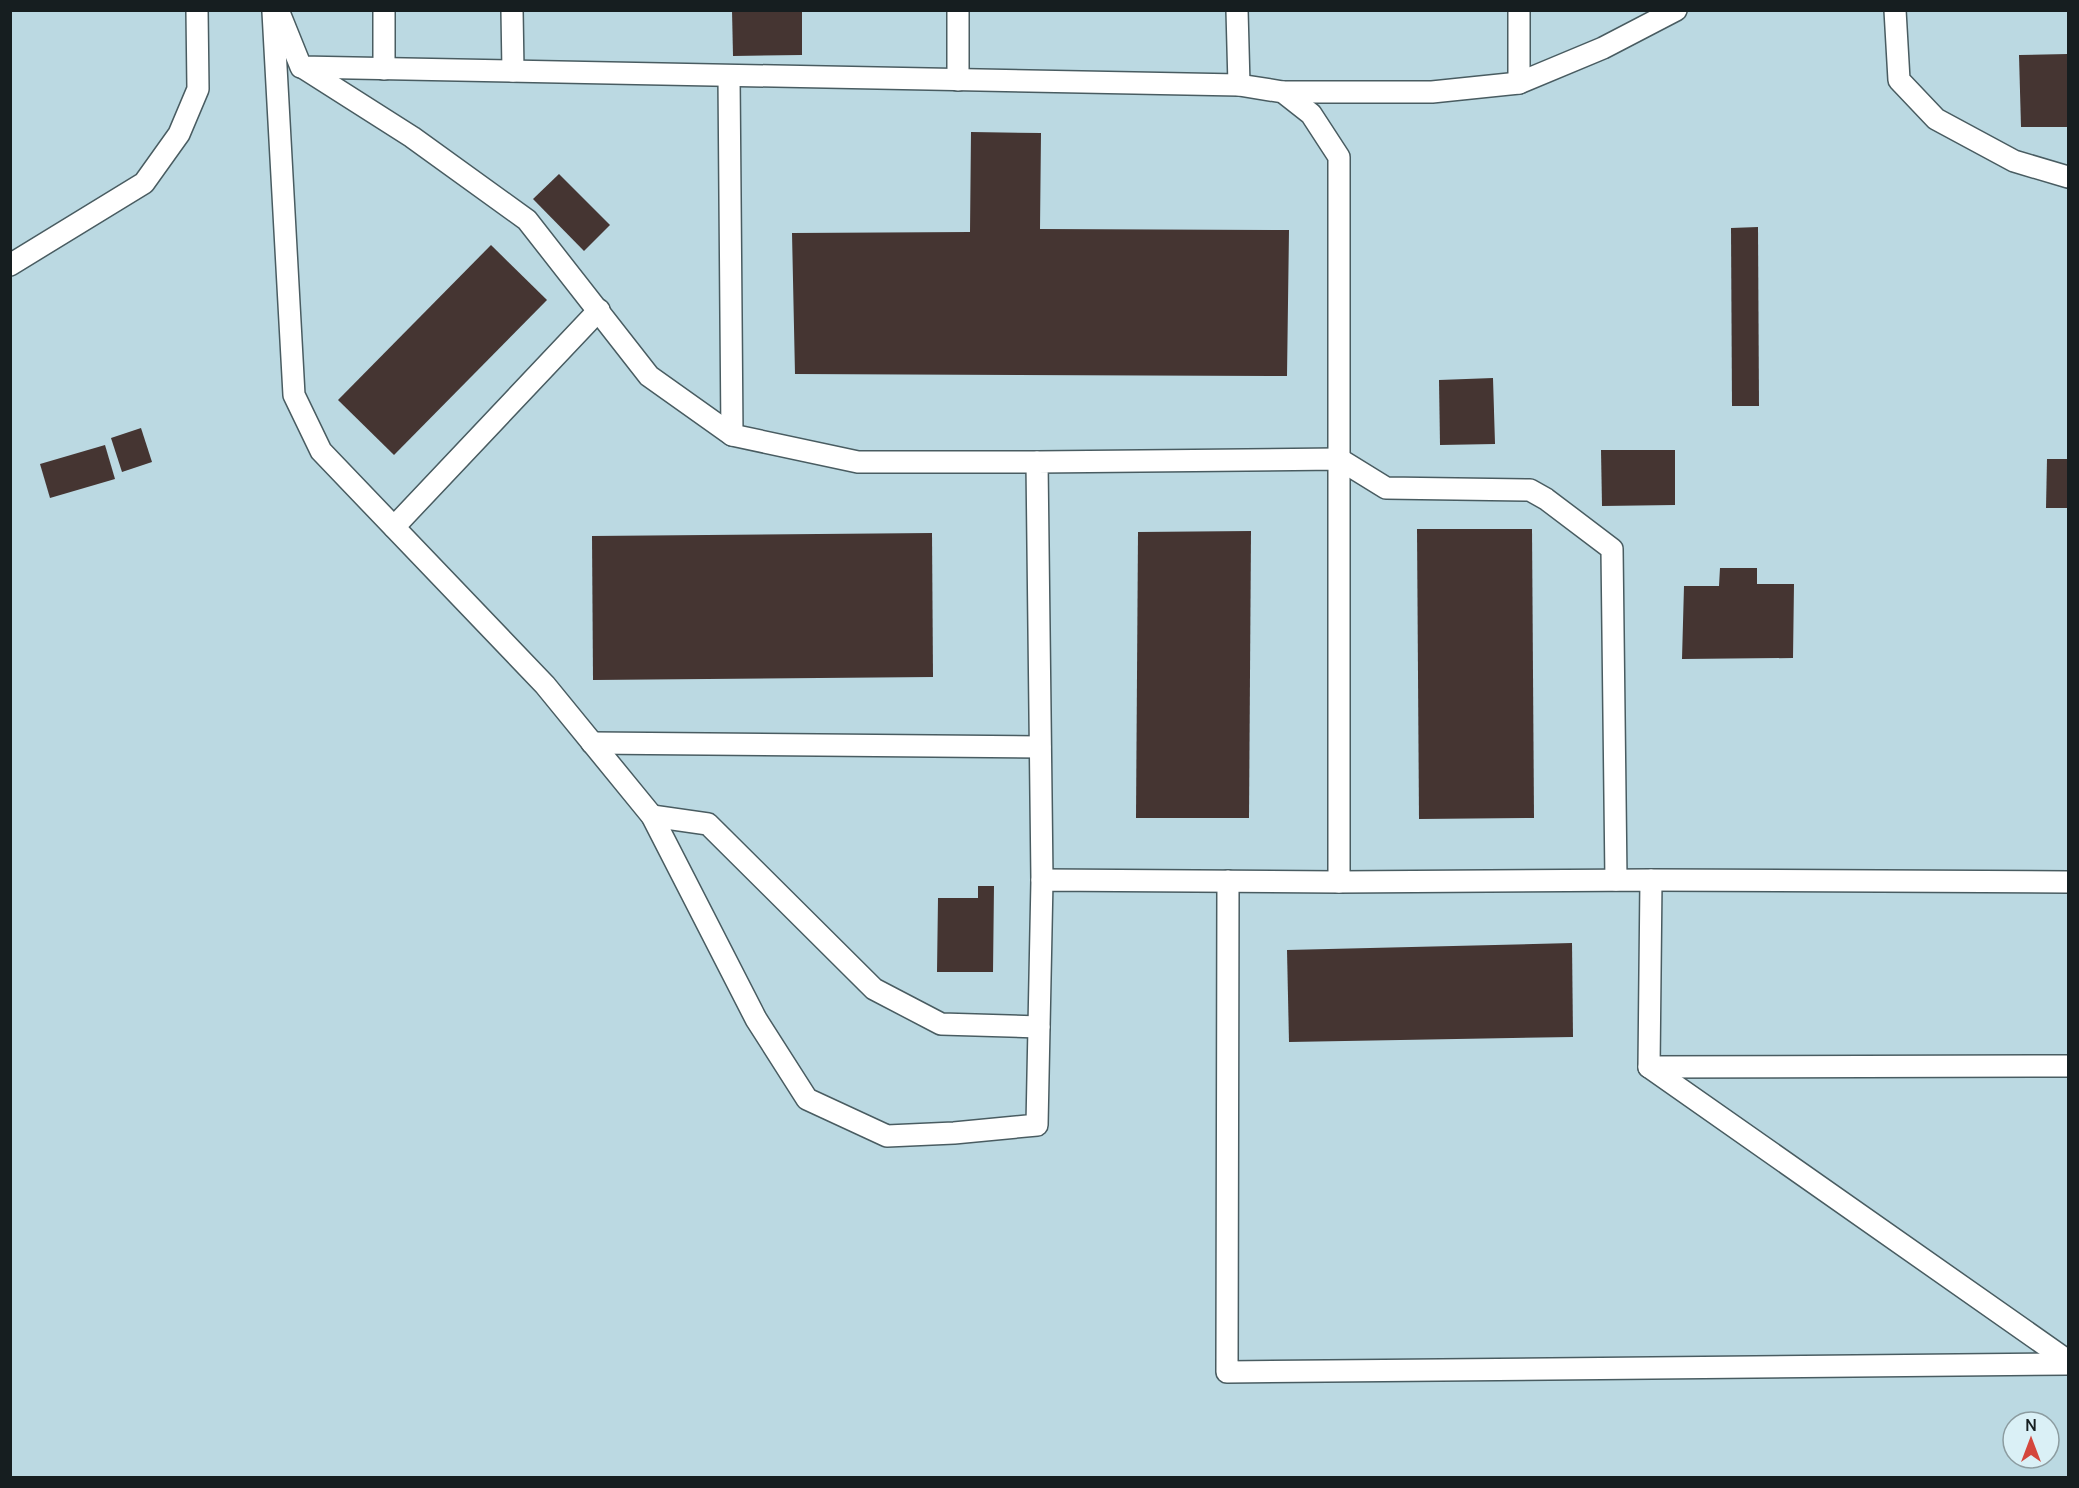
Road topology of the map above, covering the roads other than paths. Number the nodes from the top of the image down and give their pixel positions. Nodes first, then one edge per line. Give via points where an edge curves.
1 (197, 10) edge
2 (273, 10) edge
3 (278, 10) edge
4 (384, 10) edge
5 (512, 10) edge
6 (958, 10) edge
7 (1238, 10) edge
8 (1519, 10) edge
9 (1895, 10) edge
10 (1670, 12) edge
11 (302, 67) junction
12 (384, 69) junction
13 (513, 71) junction
14 (729, 76) junction
15 (958, 80) junction
16 (1519, 83) junction
17 (1239, 85) junction
18 (1283, 92) junction
19 (2068, 177) edge
20 (10, 265) edge
21 (598, 310) junction
22 (732, 435) junction
23 (1339, 459) junction
24 (1037, 462) junction
25 (394, 527) junction
26 (592, 743) junction
27 (1040, 747) junction
28 (652, 816) junction
29 (1042, 880) junction
30 (1616, 880) junction
31 (1651, 880) junction
32 (1228, 881) junction
33 (1339, 882) junction
34 (2068, 882) edge
35 (1039, 1027) junction
36 (2068, 1066) edge
37 (1649, 1067) junction
38 (2068, 1363) edge

1 - 20 lane via 198,89 179,134 144,183
2 - 25 lane via 294,395 321,451
3 - 11 lane
4 - 12 lane
5 - 13 lane
6 - 15 lane
7 - 17 lane
8 - 16 lane
9 - 19 lane via 1899,80 1936,119 2014,161
10 - 16 lane via 1603,48
11 - 12 lane
11 - 21 lane via 412,137 526,220
12 - 13 lane
13 - 14 lane
14 - 15 lane
14 - 22 lane
15 - 17 lane
16 - 18 lane via 1432,92
17 - 18 lane
18 - 23 lane via 1311,114 1339,157
21 - 22 lane via 649,376
21 - 25 lane
22 - 24 lane via 858,462
23 - 24 lane
23 - 30 lane via 1386,488 1530,490 1612,549
23 - 33 lane
24 - 27 lane
25 - 26 lane via 545,685
26 - 27 lane
26 - 28 lane
27 - 29 lane
28 - 35 lane via 708,824 874,989 941,1024
28 - 35 lane via 756,1019 807,1099 887,1136 1037,1125
29 - 32 lane
29 - 35 lane
30 - 31 lane
30 - 33 lane
31 - 34 lane
31 - 37 lane
32 - 33 lane
32 - 38 lane via 1227,1372
36 - 37 lane
37 - 38 lane

